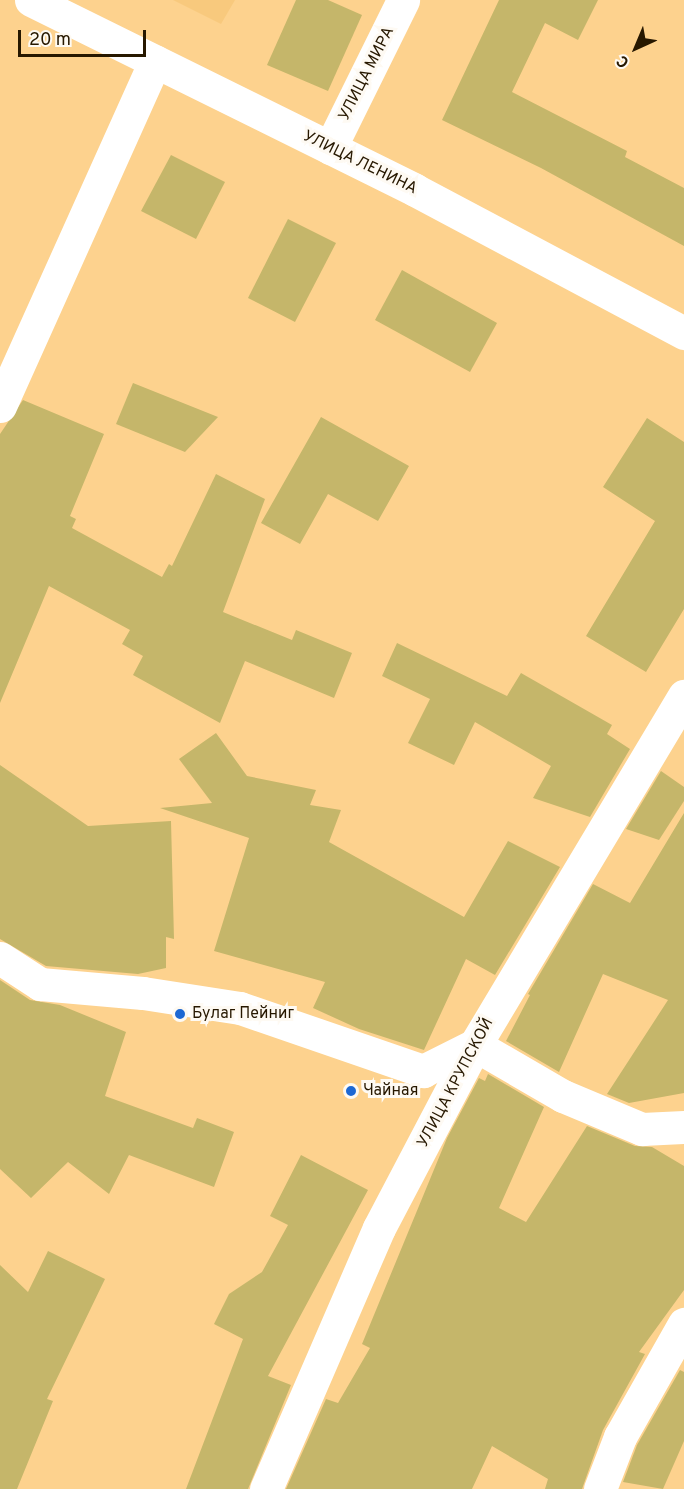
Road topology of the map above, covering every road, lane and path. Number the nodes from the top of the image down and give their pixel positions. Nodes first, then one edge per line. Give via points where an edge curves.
1 (31, 0) edge
2 (404, 0) edge
3 (154, 61) junction
4 (330, 148) junction
5 (684, 333) edge
6 (0, 406) edge
7 (684, 696) edge
8 (0, 958) edge
9 (475, 1045) junction
10 (684, 1127) edge
11 (684, 1324) edge
12 (266, 1489) edge
13 (600, 1489) edge

1 - 3 street, УЛИЦА ЛЕНИНА
2 - 4 street, УЛИЦА МИРА
3 - 4 street, УЛИЦА ЛЕНИНА
3 - 6 street
4 - 5 street, УЛИЦА ЛЕНИНА
7 - 9 street, УЛИЦА КРУПСКОЙ
8 - 9 street via 40,984 143,993 240,1008 423,1071
9 - 10 street via 563,1096 642,1129
9 - 12 street, УЛИЦА КРУПСКОЙ via 379,1228
11 - 13 street via 620,1437

